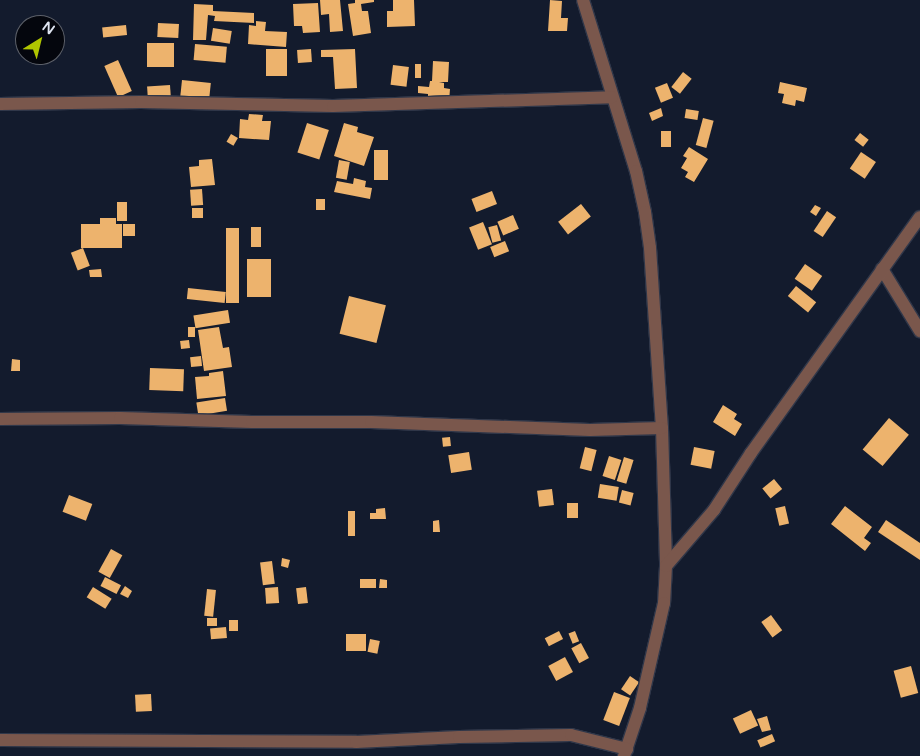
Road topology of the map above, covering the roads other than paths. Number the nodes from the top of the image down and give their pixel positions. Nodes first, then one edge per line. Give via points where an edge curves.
1 (583, 0) edge
2 (612, 97) junction
3 (0, 104) edge
4 (920, 217) edge
5 (882, 269) junction
6 (920, 331) edge
7 (0, 419) edge
8 (662, 428) junction
9 (666, 566) junction
10 (0, 740) edge
11 (625, 753) edge

1 - 2 street
2 - 3 street via 333,106 142,102
2 - 8 street via 636,171 645,212
4 - 5 street
5 - 6 street
5 - 9 street via 714,510
7 - 8 street via 371,422 590,430
8 - 9 street
9 - 11 street via 659,631
10 - 11 street via 356,742 571,735

